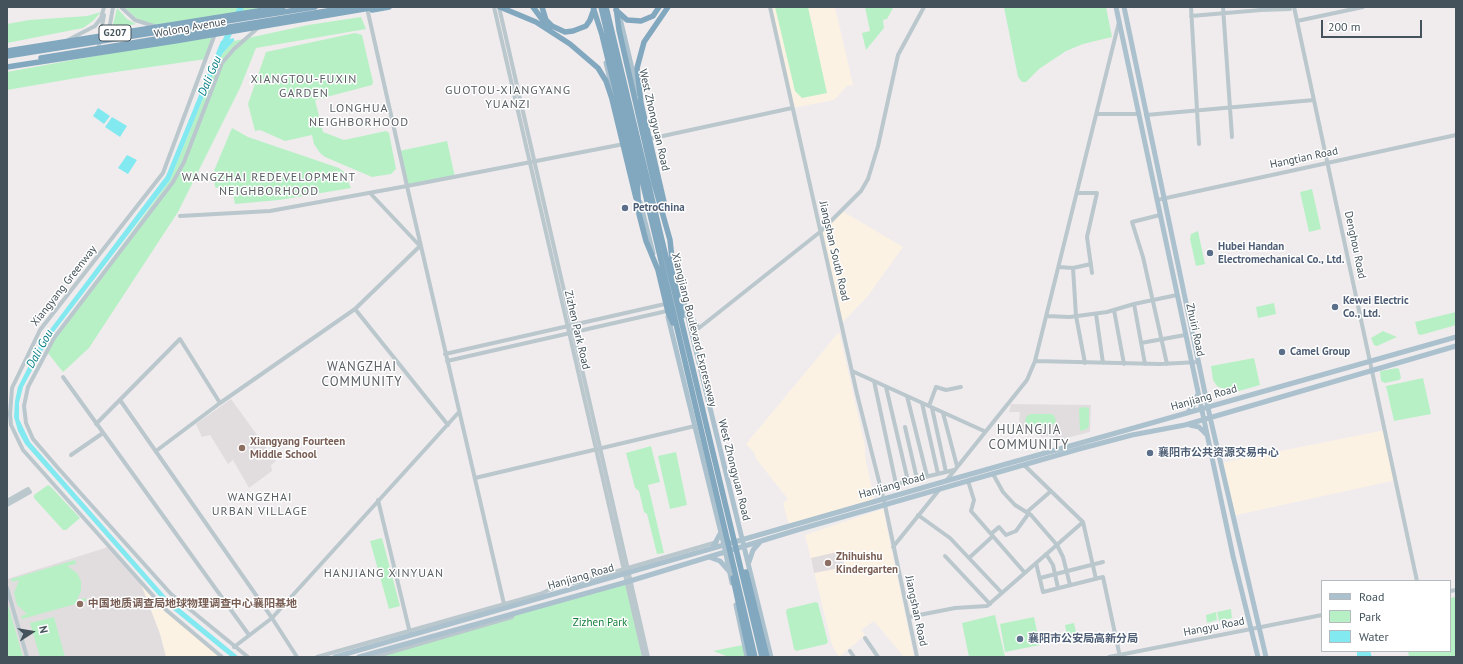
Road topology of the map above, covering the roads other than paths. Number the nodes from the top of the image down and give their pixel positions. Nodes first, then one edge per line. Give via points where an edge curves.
1 (104, 7) edge
2 (113, 7) edge
3 (121, 7) edge
4 (283, 7) edge
5 (351, 7) edge
6 (376, 7) edge
7 (389, 7) edge
8 (494, 7) edge
9 (500, 7) edge
10 (533, 7) edge
11 (542, 7) edge
12 (593, 7) edge
13 (601, 7) edge
14 (606, 7) edge
15 (615, 7) edge
16 (659, 7) edge
17 (664, 7) edge
18 (668, 7) edge
19 (770, 7) edge
20 (924, 7) edge
21 (1116, 7) edge
22 (1124, 7) edge
23 (1191, 7) edge
24 (1223, 7) edge
25 (1363, 7) edge
26 (275, 8) edge
27 (367, 8) junction
28 (1260, 8) edge
29 (1292, 8) edge
30 (312, 9) edge
31 (1223, 14) junction
32 (1191, 16) junction
33 (1297, 21) junction
34 (1119, 22) junction
35 (655, 23) junction
36 (158, 27) junction
37 (259, 27) junction
38 (108, 34) junction
39 (218, 34) junction
40 (100, 35) junction
41 (64, 42) junction
42 (570, 44) junction
43 (7, 51) edge
44 (105, 52) junction
45 (98, 53) junction
46 (7, 56) edge
47 (7, 65) edge
48 (1314, 100) junction
49 (1229, 107) junction
50 (792, 108) junction
51 (1197, 110) junction
52 (1097, 114) junction
53 (1138, 114) junction
54 (1146, 115) junction
55 (1456, 135) edge
56 (1232, 137) dead end
57 (649, 139) junction
58 (625, 144) junction
59 (1199, 144) dead end
60 (1327, 162) junction
61 (532, 163) junction
62 (407, 186) junction
63 (370, 193) junction
64 (1077, 193) junction
65 (1164, 198) junction
66 (1157, 200) junction
67 (639, 214) junction
68 (1160, 215) junction
69 (180, 216) dead end
70 (820, 232) junction
71 (670, 240) junction
72 (420, 246) junction
73 (1091, 264) junction
74 (1059, 267) junction
75 (1074, 268) junction
76 (1092, 273) dead end
77 (1177, 295) junction
78 (1153, 300) junction
79 (684, 303) junction
80 (665, 304) junction
81 (1134, 304) junction
82 (355, 309) junction
83 (1114, 310) junction
84 (667, 311) junction
85 (1096, 314) junction
86 (1046, 316) junction
87 (1076, 316) junction
88 (682, 326) junction
89 (569, 327) junction
90 (677, 330) junction
91 (571, 334) junction
92 (1185, 334) junction
93 (1456, 337) edge
94 (1161, 339) junction
95 (1141, 343) junction
96 (1456, 346) edge
97 (445, 354) junction
98 (447, 361) junction
99 (1035, 361) junction
100 (1371, 361) junction
101 (1191, 362) junction
102 (1199, 362) junction
103 (1084, 363) junction
104 (1103, 363) junction
105 (1124, 364) junction
106 (1145, 364) junction
107 (1167, 364) junction
108 (1373, 370) junction
109 (852, 372) junction
110 (63, 377) dead end
111 (874, 382) junction
112 (886, 387) junction
113 (961, 388) dead end
114 (1205, 392) junction
115 (1198, 393) junction
116 (907, 396) junction
117 (120, 400) junction
118 (220, 403) junction
119 (922, 403) junction
120 (1221, 404) junction
121 (930, 407) junction
122 (1208, 408) junction
123 (1201, 410) junction
124 (459, 412) junction
125 (943, 413) junction
126 (1223, 414) junction
127 (1184, 415) junction
128 (1210, 417) junction
129 (1203, 419) junction
130 (96, 424) junction
131 (448, 425) junction
132 (1185, 425) junction
133 (695, 426) junction
134 (905, 428) dead end
135 (984, 431) junction
136 (1214, 431) junction
137 (103, 433) junction
138 (1206, 434) junction
139 (597, 449) junction
140 (156, 451) junction
141 (70, 455) dead end
142 (1024, 465) junction
143 (956, 468) junction
144 (946, 472) junction
145 (938, 474) junction
146 (994, 474) junction
147 (928, 476) junction
148 (475, 478) junction
149 (917, 479) junction
150 (908, 481) junction
151 (946, 481) junction
152 (968, 481) junction
153 (896, 484) junction
154 (880, 488) junction
155 (938, 490) junction
156 (1051, 491) junction
157 (883, 499) junction
158 (378, 500) junction
159 (7, 501) edge
160 (7, 505) edge
161 (885, 505) junction
162 (1028, 512) junction
163 (918, 515) junction
164 (727, 520) junction
165 (1083, 522) junction
166 (738, 528) junction
167 (721, 531) junction
168 (992, 535) junction
169 (758, 536) junction
170 (741, 541) junction
171 (717, 542) junction
172 (760, 542) junction
173 (724, 545) junction
174 (1056, 545) junction
175 (743, 547) junction
176 (893, 547) junction
177 (708, 550) junction
178 (726, 552) junction
179 (1046, 554) junction
180 (945, 556) dead end
181 (709, 557) junction
182 (969, 558) junction
183 (1103, 562) dead end
184 (1036, 563) junction
185 (1093, 565) junction
186 (748, 567) junction
187 (625, 571) junction
188 (1067, 571) junction
189 (730, 572) junction
190 (1025, 573) junction
191 (1055, 574) junction
192 (1040, 578) junction
193 (1096, 578) junction
194 (1417, 580) edge
195 (628, 582) junction
196 (1070, 585) junction
197 (7, 588) edge
198 (1058, 588) junction
199 (1002, 593) junction
200 (504, 604) junction
201 (990, 604) junction
202 (514, 613) junction
203 (1321, 615) edge
204 (909, 617) junction
205 (272, 618) junction
206 (1259, 627) junction
207 (1252, 628) junction
208 (410, 633) junction
209 (249, 635) junction
210 (865, 638) dead end
211 (234, 647) junction
212 (850, 651) dead end
213 (1120, 656) edge
214 (27, 657) edge
215 (222, 657) edge
216 (248, 657) edge
217 (297, 657) edge
218 (317, 657) edge
219 (335, 657) edge
220 (359, 657) edge
221 (374, 657) edge
222 (644, 657) edge
223 (648, 657) edge
224 (747, 657) edge
225 (750, 657) edge
226 (755, 657) edge
227 (762, 657) edge
228 (767, 657) edge
229 (771, 657) edge
230 (854, 657) edge
231 (878, 657) edge
232 (917, 657) edge
233 (1109, 657) edge
234 (1258, 657) edge
235 (1266, 657) edge

1 - 40 street
1 - 41 street via 95,26
2 - 38 street
3 - 36 street via 135,20
4 - 26 highway, Wolong Avenue / G207
5 - 30 highway
6 - 27 highway, Wolong Avenue / G207
7 - 30 highway via 349,13
8 - 61 street, Zizhen Park Road
9 - 42 highway via 530,19
9 - 61 street, Zizhen Park Road
10 - 42 highway via 547,26
11 - 12 highway via 546,20 565,32 586,26
12 - 58 main road
12 - 67 highway via 637,179
13 - 90 highway, Xiangjiang Boulevard Expressway
14 - 88 highway, Xiangjiang Boulevard Expressway
15 - 16 highway via 627,20 641,21 653,16
15 - 57 main road, West Zhongyuan Road
15 - 71 highway via 654,183
17 - 35 highway
18 - 35 highway
19 - 50 street, Jiangshan South Road
20 - 70 street via 898,55 868,179 861,191
21 - 34 main road, Zhuiri Road
22 - 54 main road, Zhuiri Road
23 - 32 street
24 - 31 street
25 - 33 street
26 - 36 highway, Wolong Avenue / G207
27 - 37 highway, Wolong Avenue / G207
27 - 62 street
28 - 29 street
28 - 31 street
29 - 33 street, Denghou Road
30 - 46 highway
30 - 47 highway
31 - 32 street
31 - 49 street
32 - 51 street
33 - 48 street, Denghou Road
34 - 52 street
34 - 53 main road, Zhuiri Road
35 - 71 highway via 644,42 637,68 641,103 667,215
36 - 38 highway, Wolong Avenue / G207
37 - 39 highway, Wolong Avenue / G207
37 - 211 street via 222,63 184,162 173,182 54,338 28,387 24,406 26,423 33,439 58,468 171,594
38 - 40 highway, Wolong Avenue / G207
38 - 44 street
39 - 44 highway, Wolong Avenue / G207
39 - 215 street, Xiangyang Greenway via 163,173 40,330 12,388 10,414 11,425 23,450 165,610
40 - 41 highway, Wolong Avenue / G207
40 - 45 street
41 - 43 highway, Wolong Avenue / G207
42 - 67 highway via 598,68 606,81
44 - 45 highway, Wolong Avenue / G207
45 - 47 highway, Wolong Avenue / G207
48 - 49 street
48 - 60 street, Denghou Road
49 - 51 street
49 - 56 street
50 - 57 street
50 - 70 street, Jiangshan South Road
51 - 54 street
51 - 59 street
52 - 53 street
52 - 64 street
53 - 66 main road, Zhuiri Road
54 - 65 main road, Zhuiri Road
55 - 60 street, Hangtian Road
57 - 79 main road, West Zhongyuan Road via 657,173 658,193
58 - 61 street
58 - 80 main road
60 - 65 street, Hangtian Road
60 - 100 street, Denghou Road
61 - 62 street
61 - 89 street, Zizhen Park Road
62 - 63 street
62 - 72 street
63 - 69 street via 270,211
63 - 72 street
64 - 73 street via 1097,193 1087,237
64 - 74 street
65 - 66 street, Hangtian Road
65 - 102 main road, Zhuiri Road
66 - 68 main road, Zhuiri Road
67 - 90 highway via 646,241 658,270 668,312
68 - 77 main road, Zhuiri Road
68 - 78 street via 1132,222
70 - 79 street via 699,328
70 - 109 street, Jiangshan South Road
71 - 88 highway via 682,308
72 - 82 street
72 - 97 street
73 - 75 street
73 - 76 street
74 - 75 street
74 - 86 street
75 - 87 street
77 - 78 street
77 - 92 main road, Zhuiri Road
78 - 81 street
78 - 94 street
79 - 166 main road, West Zhongyuan Road
80 - 84 main road
80 - 89 street
81 - 83 street
81 - 95 street
82 - 118 street
82 - 131 street
83 - 85 street
83 - 105 street
84 - 91 street
84 - 133 main road
85 - 87 street
85 - 104 street
86 - 87 street
86 - 99 street
87 - 103 street
88 - 164 highway, Xiangjiang Boulevard Expressway
89 - 91 street, Zizhen Park Road
89 - 97 street
90 - 164 highway, Xiangjiang Boulevard Expressway
91 - 98 street
91 - 139 street, Zizhen Park Road
92 - 94 street
92 - 101 main road, Zhuiri Road
93 - 100 main road, Hanjiang Road
94 - 95 street
94 - 107 street
95 - 106 street
96 - 108 main road, Hanjiang Road
97 - 98 street
98 - 124 street
99 - 103 street
99 - 135 street via 1027,380
100 - 108 street, Denghou Road
100 - 120 main road, Hanjiang Road
101 - 102 street
101 - 107 street
101 - 115 main road, Zhuiri Road
102 - 114 main road, Zhuiri Road
103 - 104 street
104 - 105 street
105 - 106 street
106 - 107 street
108 - 126 main road, Hanjiang Road
108 - 194 street, Denghou Road
109 - 111 street
109 - 154 street, Jiangshan South Road
110 - 130 street
111 - 112 street
111 - 153 street
112 - 116 street
112 - 150 street
113 - 121 street via 946,390 936,387
114 - 120 main road via 1210,399
114 - 122 main road, Zhuiri Road
115 - 123 main road, Zhuiri Road
115 - 127 main road via 1192,408
116 - 119 street
116 - 147 street
117 - 118 street via 180,339
117 - 130 street
117 - 140 street
118 - 140 street
119 - 121 street
119 - 145 street
120 - 122 main road, Hanjiang Road
121 - 125 street
121 - 144 street
122 - 123 main road, Hanjiang Road
122 - 128 main road, Zhuiri Road
123 - 127 main road, Hanjiang Road
123 - 129 main road, Zhuiri Road
124 - 131 street
124 - 148 street
125 - 135 street
125 - 143 street
126 - 128 main road, Hanjiang Road
126 - 136 main road via 1215,423
127 - 151 main road, Hanjiang Road
128 - 129 main road, Hanjiang Road
128 - 136 main road, Zhuiri Road
129 - 132 main road, Hanjiang Road
129 - 138 main road, Zhuiri Road
130 - 137 street
131 - 158 street
132 - 138 main road via 1194,425
132 - 142 main road, Hanjiang Road via 1132,435
133 - 139 street
133 - 167 main road
134 - 149 street
135 - 143 street
136 - 206 main road, Zhuiri Road
137 - 141 street
137 - 209 street
138 - 207 main road, Zhuiri Road
139 - 148 street
139 - 187 street, Zizhen Park Road
140 - 205 street
142 - 146 main road, Hanjiang Road
142 - 156 street
143 - 144 street
143 - 151 street
144 - 145 street
145 - 147 street
146 - 152 main road, Hanjiang Road
146 - 162 street via 1003,492 1014,505
147 - 149 street
148 - 200 street
149 - 150 street
150 - 153 street
151 - 157 main road, Hanjiang Road
152 - 155 main road, Hanjiang Road
152 - 168 street via 974,500 971,511
153 - 154 street
154 - 157 street, Jiangshan South Road
155 - 161 main road, Hanjiang Road
155 - 163 street
156 - 162 street
156 - 165 street
157 - 161 street, Jiangshan Road
157 - 169 main road, Hanjiang Road
158 - 205 street
158 - 208 street
159 - 160 street via 28,489 30,492
161 - 172 main road, Hanjiang Road
161 - 176 street, Jiangshan Road
162 - 168 street via 1016,531 1006,535 999,527
162 - 174 street
163 - 176 street
163 - 182 street via 950,538
164 - 225 highway via 724,534
164 - 226 highway, Xiangjiang Boulevard Expressway
164 - 227 highway, Xiangjiang Boulevard Expressway
164 - 228 highway via 736,532
165 - 174 street
165 - 185 street
166 - 169 main road via 747,536
166 - 170 main road, West Zhongyuan Road
167 - 171 main road
167 - 173 main road
168 - 182 street
168 - 190 street
169 - 170 main road, Hanjiang Road
170 - 173 main road, Hanjiang Road
170 - 175 main road, West Zhongyuan Road
171 - 177 main road via 715,547
171 - 187 street
172 - 175 main road, Hanjiang Road
172 - 186 main road via 749,558
173 - 177 main road, Hanjiang Road
173 - 178 main road
174 - 179 street
174 - 188 street via 1063,556
175 - 178 main road, Hanjiang Road
175 - 186 main road, West Zhongyuan Road
176 - 204 street, Jiangshan Road
177 - 187 main road, Hanjiang Road
178 - 181 main road, Hanjiang Road
178 - 189 main road
179 - 184 street
179 - 191 street
180 - 201 street
181 - 189 main road via 720,561
181 - 195 main road, Hanjiang Road
182 - 199 street
183 - 185 street
184 - 190 street
184 - 192 street
185 - 188 street
185 - 193 street
186 - 229 main road, West Zhongyuan Road
187 - 195 street, Zizhen Park Road
187 - 200 street via 560,585 540,594
187 - 208 main road, Hanjiang Road
188 - 191 street
188 - 196 street
189 - 224 main road
190 - 199 street
191 - 192 street
191 - 198 street
192 - 198 street via 1043,592
193 - 196 street
193 - 213 street via 1103,577
195 - 202 main road, Hanjiang Road
195 - 222 street, Zizhen Park Road
195 - 223 street, Zizhen Park Road
196 - 198 street
197 - 214 street
199 - 201 street
200 - 208 street
201 - 204 street
202 - 220 main road, Hanjiang Road
202 - 221 street via 512,617
203 - 206 street, Hangyu Road
204 - 232 street, Jiangshan Road
205 - 209 street
205 - 217 street
206 - 207 street, Hangyu Road
206 - 235 main road, Zhuiri Road
207 - 213 street, Hangyu Road
207 - 234 main road, Zhuiri Road
208 - 218 street
208 - 219 main road, Hanjiang Road
209 - 211 street
210 - 231 street
211 - 216 street
212 - 230 street
213 - 233 street, Hangyu Road

